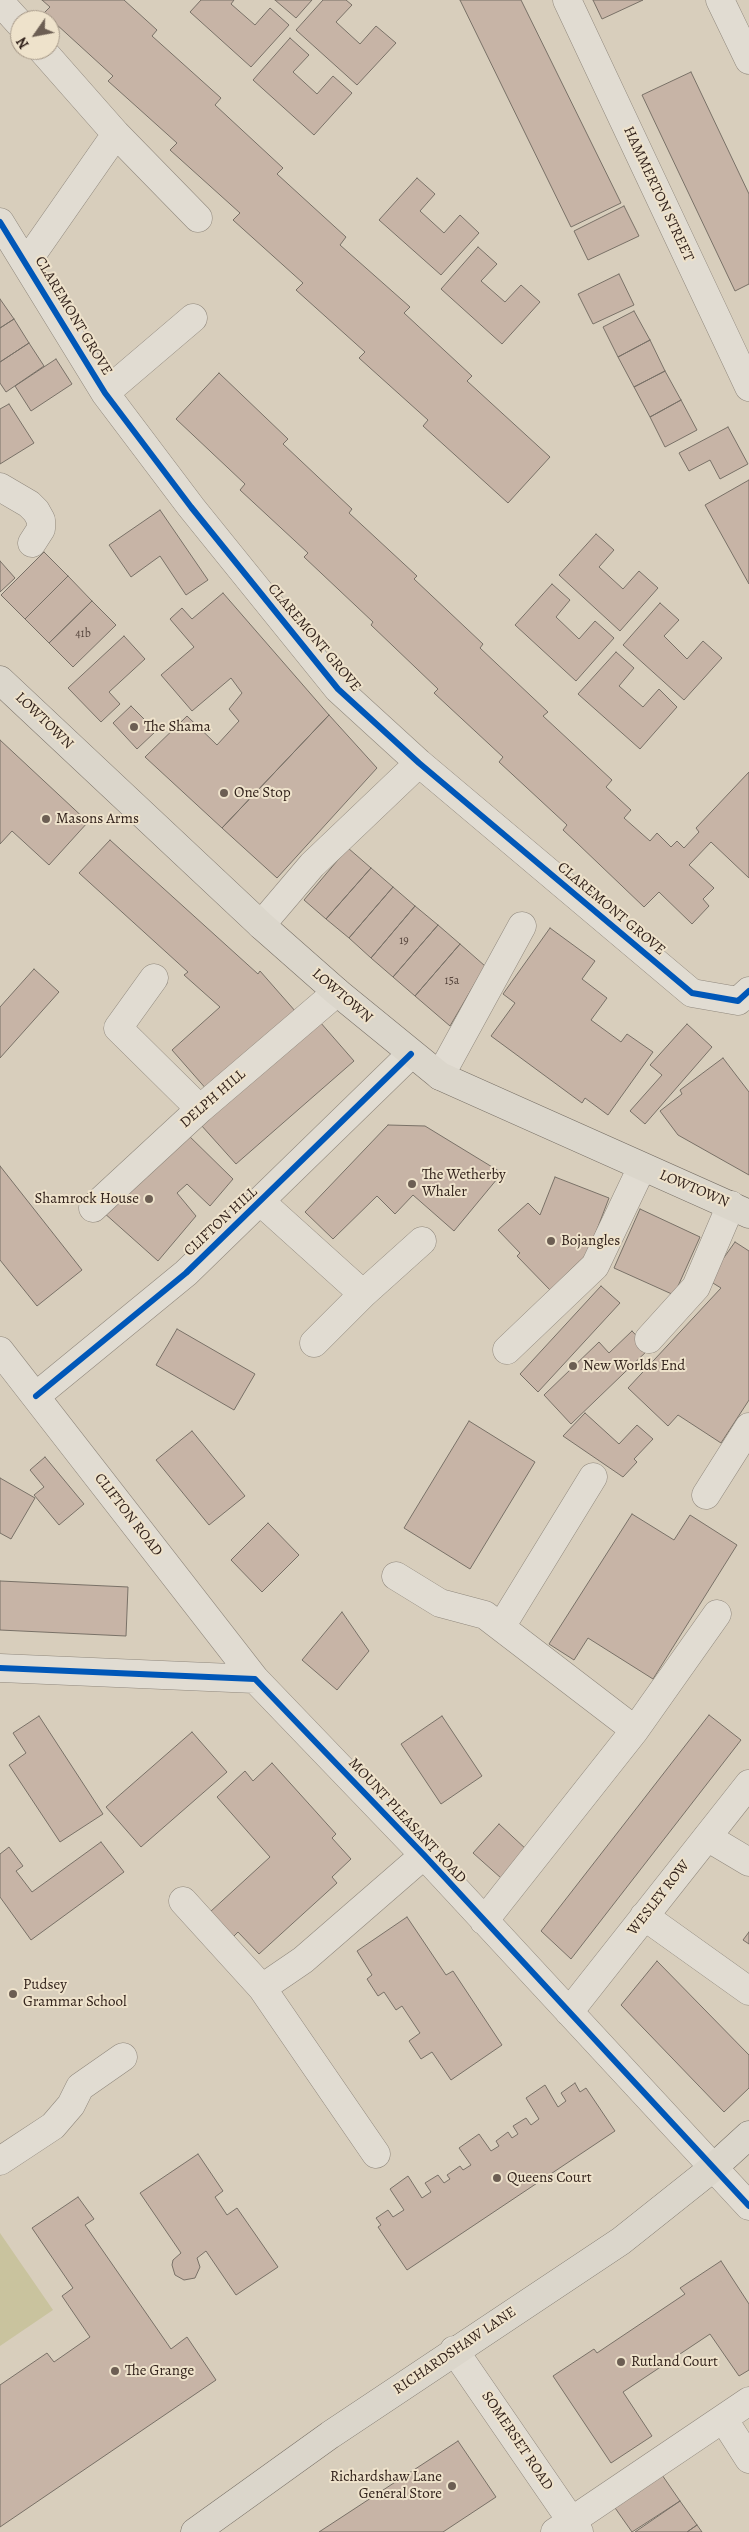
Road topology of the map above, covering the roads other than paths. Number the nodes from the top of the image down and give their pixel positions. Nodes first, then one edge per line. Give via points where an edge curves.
1 (567, 0) edge
2 (720, 0) edge
3 (0, 2) edge
4 (10, 13) edge
5 (51, 60) edge
6 (749, 60) edge
7 (116, 134) junction
8 (198, 218) dead end
9 (0, 222) edge
10 (26, 263) junction
11 (192, 318) dead end
12 (749, 387) edge
13 (105, 393) junction
14 (0, 487) edge
15 (32, 543) dead end
16 (0, 680) edge
17 (419, 762) junction
18 (261, 925) junction
19 (522, 926) dead end
20 (154, 978) dead end
21 (749, 991) edge
22 (337, 992) junction
23 (411, 1054) junction
24 (440, 1076) junction
25 (200, 1109) junction
26 (642, 1167) junction
27 (261, 1202) junction
28 (93, 1208) dead end
29 (740, 1210) edge
30 (422, 1241) dead end
31 (363, 1294) junction
32 (649, 1339) dead end
33 (314, 1342) dead end
34 (0, 1350) edge
35 (508, 1350) dead end
36 (36, 1396) junction
37 (749, 1427) edge
38 (593, 1477) dead end
39 (706, 1495) dead end
40 (396, 1576) dead end
41 (717, 1614) dead end
42 (501, 1626) junction
43 (0, 1668) edge
44 (255, 1680) junction
45 (635, 1730) junction
46 (749, 1784) edge
47 (707, 1837) junction
48 (424, 1855) junction
49 (749, 1862) edge
50 (183, 1901) dead end
51 (644, 1916) junction
52 (484, 1921) junction
53 (262, 1988) junction
54 (749, 1991) edge
55 (569, 2012) junction
56 (122, 2057) dead end
57 (749, 2135) edge
58 (376, 2154) dead end
59 (0, 2162) edge
60 (714, 2168) junction
61 (749, 2206) edge
62 (454, 2350) junction
63 (749, 2401) edge
64 (724, 2420) junction
65 (749, 2459) edge
66 (568, 2528) edge
67 (195, 2532) edge

1 - 12 street, HAMMERTON STREET
2 - 6 street
3 - 4 street
5 - 7 street
7 - 8 street
7 - 10 street
9 - 10 street, CLAREMONT GROVE
10 - 13 street, CLAREMONT GROVE
11 - 13 street
13 - 17 street, CLAREMONT GROVE via 191,508 338,690
14 - 15 street via 36,511 41,529
16 - 18 main road, LOWTOWN
17 - 18 street via 312,865
17 - 21 street, CLAREMONT GROVE via 692,993 738,1001
18 - 22 main road, LOWTOWN
19 - 24 street
20 - 25 street via 118,1028
22 - 23 main road, LOWTOWN
22 - 25 street, DELPH HILL
23 - 24 main road, LOWTOWN
23 - 27 street, CLIFTON HILL
24 - 26 main road, LOWTOWN
25 - 28 street, DELPH HILL
26 - 29 main road, LOWTOWN
26 - 35 street via 595,1266
27 - 31 street
27 - 36 street, CLIFTON HILL via 144,1309
29 - 32 street via 696,1287
30 - 31 street
31 - 33 street
34 - 36 street, CLIFTON ROAD
36 - 44 street, CLIFTON ROAD
37 - 39 street
38 - 42 street
40 - 42 street via 440,1603 485,1615
41 - 45 street
42 - 45 street
43 - 44 street
44 - 48 street, MOUNT PLEASANT ROAD
45 - 52 street
46 - 47 street, WESLEY ROW
47 - 49 street
47 - 51 street, WESLEY ROW
48 - 52 street, MOUNT PLEASANT ROAD
48 - 53 street via 303,1960
50 - 53 street
51 - 54 street
51 - 55 street, WESLEY ROW
52 - 55 street, MOUNT PLEASANT ROAD
53 - 58 street
55 - 60 street, MOUNT PLEASANT ROAD
56 - 59 street via 80,2087 54,2126
57 - 60 main road, RICHARDSHAW LANE
60 - 61 street, MOUNT PLEASANT ROAD
60 - 62 main road, RICHARDSHAW LANE via 621,2241
62 - 66 street, SOMERSET ROAD
62 - 67 main road, RICHARDSHAW LANE
63 - 64 street
64 - 65 street
64 - 66 street

